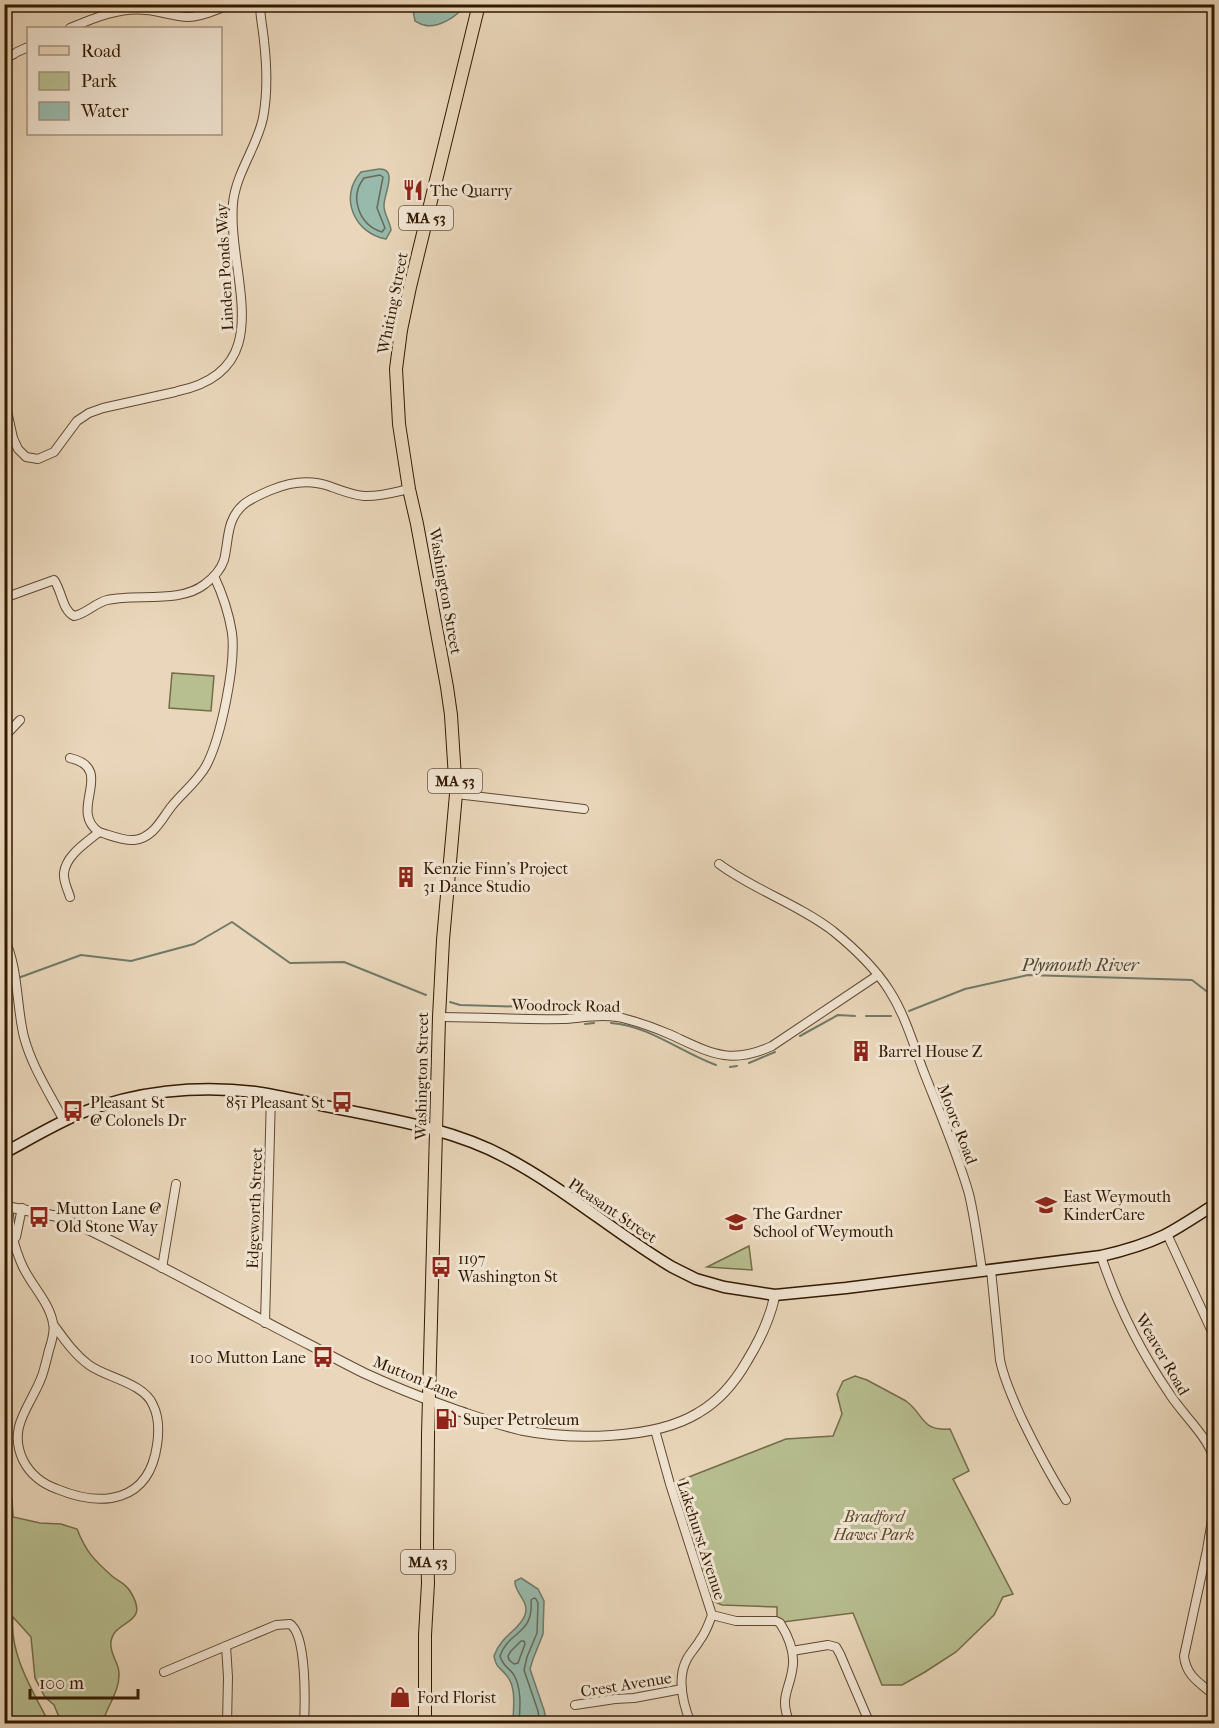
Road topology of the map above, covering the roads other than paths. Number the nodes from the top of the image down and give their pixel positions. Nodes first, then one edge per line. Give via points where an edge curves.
1 (233, 4) edge
2 (260, 4) edge
3 (479, 4) edge
4 (72, 27) edge
5 (27, 48) edge
6 (4, 59) edge
7 (4, 397) edge
8 (400, 435) joint
9 (409, 489) junction
10 (214, 576) junction
11 (4, 598) edge
12 (20, 720) dead end
13 (4, 737) edge
14 (70, 758) dead end
15 (456, 794) junction
16 (584, 809) dead end
17 (99, 832) junction
18 (719, 864) dead end
19 (70, 897) dead end
20 (4, 938) edge
21 (8, 956) edge
22 (878, 975) junction
23 (439, 1017) junction
24 (271, 1095) junction
25 (64, 1120) junction
26 (436, 1131) junction
27 (4, 1153) edge
28 (176, 1184) dead end
29 (6, 1205) edge
30 (1215, 1205) edge
31 (22, 1209) junction
32 (1167, 1234) junction
33 (15, 1241) junction
34 (1101, 1256) junction
35 (162, 1268) junction
36 (987, 1270) junction
37 (775, 1294) junction
38 (265, 1323) junction
39 (53, 1324) junction
40 (1215, 1336) edge
41 (429, 1400) junction
42 (655, 1430) junction
43 (1215, 1458) edge
44 (1066, 1500) dead end
45 (1215, 1508) edge
46 (712, 1615) junction
47 (226, 1646) junction
48 (792, 1651) junction
49 (164, 1672) dead end
50 (682, 1689) junction
51 (1215, 1695) edge
52 (575, 1705) dead end
53 (227, 1724) edge
54 (304, 1724) edge
55 (425, 1724) edge
56 (691, 1724) edge
57 (790, 1724) edge
58 (870, 1724) edge

1 - 4 street via 189,17 128,10
2 - 7 street, Linden Ponds Way via 267,67 266,103 261,128 237,184 233,209 243,321 236,352 223,371 203,384 89,412 77,421 54,452 38,459 26,457 18,449
3 - 8 main road, Whiting Street / MA 53 via 401,330 396,369
5 - 6 street
8 - 9 main road, Washington Street / MA 53
9 - 10 street via 364,496 310,482 287,484 265,493 243,505 235,515 224,560
9 - 15 main road, Washington Street / MA 53 via 447,687
10 - 11 street via 192,591 107,600 75,616 68,613 54,580
10 - 17 street via 230,623 232,650 228,687 211,757 152,832 134,840
12 - 13 street
14 - 17 street via 80,761 90,773 86,813
15 - 16 street
15 - 23 main road, Washington Street / MA 53
17 - 19 street via 68,861 64,873
18 - 22 street, Moore Road via 801,909 832,931
20 - 21 street
21 - 25 street via 27,1046
22 - 23 street, Woodrock Road via 772,1046 745,1056 717,1054 622,1018
22 - 36 street, Moore Road via 901,1013 964,1178
23 - 26 main road, Washington Street / MA 53
24 - 25 main road, Pleasant Street via 212,1089 174,1091 104,1105
24 - 26 main road, Pleasant Street
24 - 38 street, Edgeworth Street
25 - 27 main road, Pleasant Street
26 - 37 main road, Pleasant Street via 514,1162 657,1258 696,1279 726,1288
26 - 41 main road, Washington Street / MA 53
28 - 35 street
29 - 31 street, Mutton Lane
29 - 33 street
30 - 32 main road, Pleasant Street
31 - 33 street
31 - 35 street, Mutton Lane via 82,1227
32 - 34 main road, Pleasant Street
32 - 40 street
33 - 39 street via 23,1268 40,1293
34 - 36 main road, Pleasant Street
34 - 43 street, Weaver Road via 1149,1362
35 - 38 street, Mutton Lane
36 - 37 main road, Pleasant Street
36 - 44 street, Moore Road via 1003,1374 1042,1460
37 - 42 street, Mutton Lane via 767,1324 731,1384 698,1414
38 - 41 street, Mutton Lane via 364,1373
39 - 39 street via 81,1359 141,1390 153,1404 158,1432 153,1462 142,1481 118,1497 96,1499 51,1487 33,1474 19,1450 20,1421 42,1375
41 - 42 street, Mutton Lane via 510,1427 543,1433 583,1436
41 - 55 main road, Washington Street / MA 53
42 - 46 street, Lakehurst Avenue
45 - 51 street via 1184,1656 1189,1673
46 - 48 street via 747,1622 776,1621 784,1628
46 - 50 street, Lakehurst Avenue via 683,1668
47 - 49 street
47 - 53 street
47 - 54 street via 276,1625 293,1626 302,1658
48 - 57 street via 784,1706
48 - 58 street via 836,1647
50 - 52 street, Crest Avenue
50 - 56 street, Lakehurst Avenue

